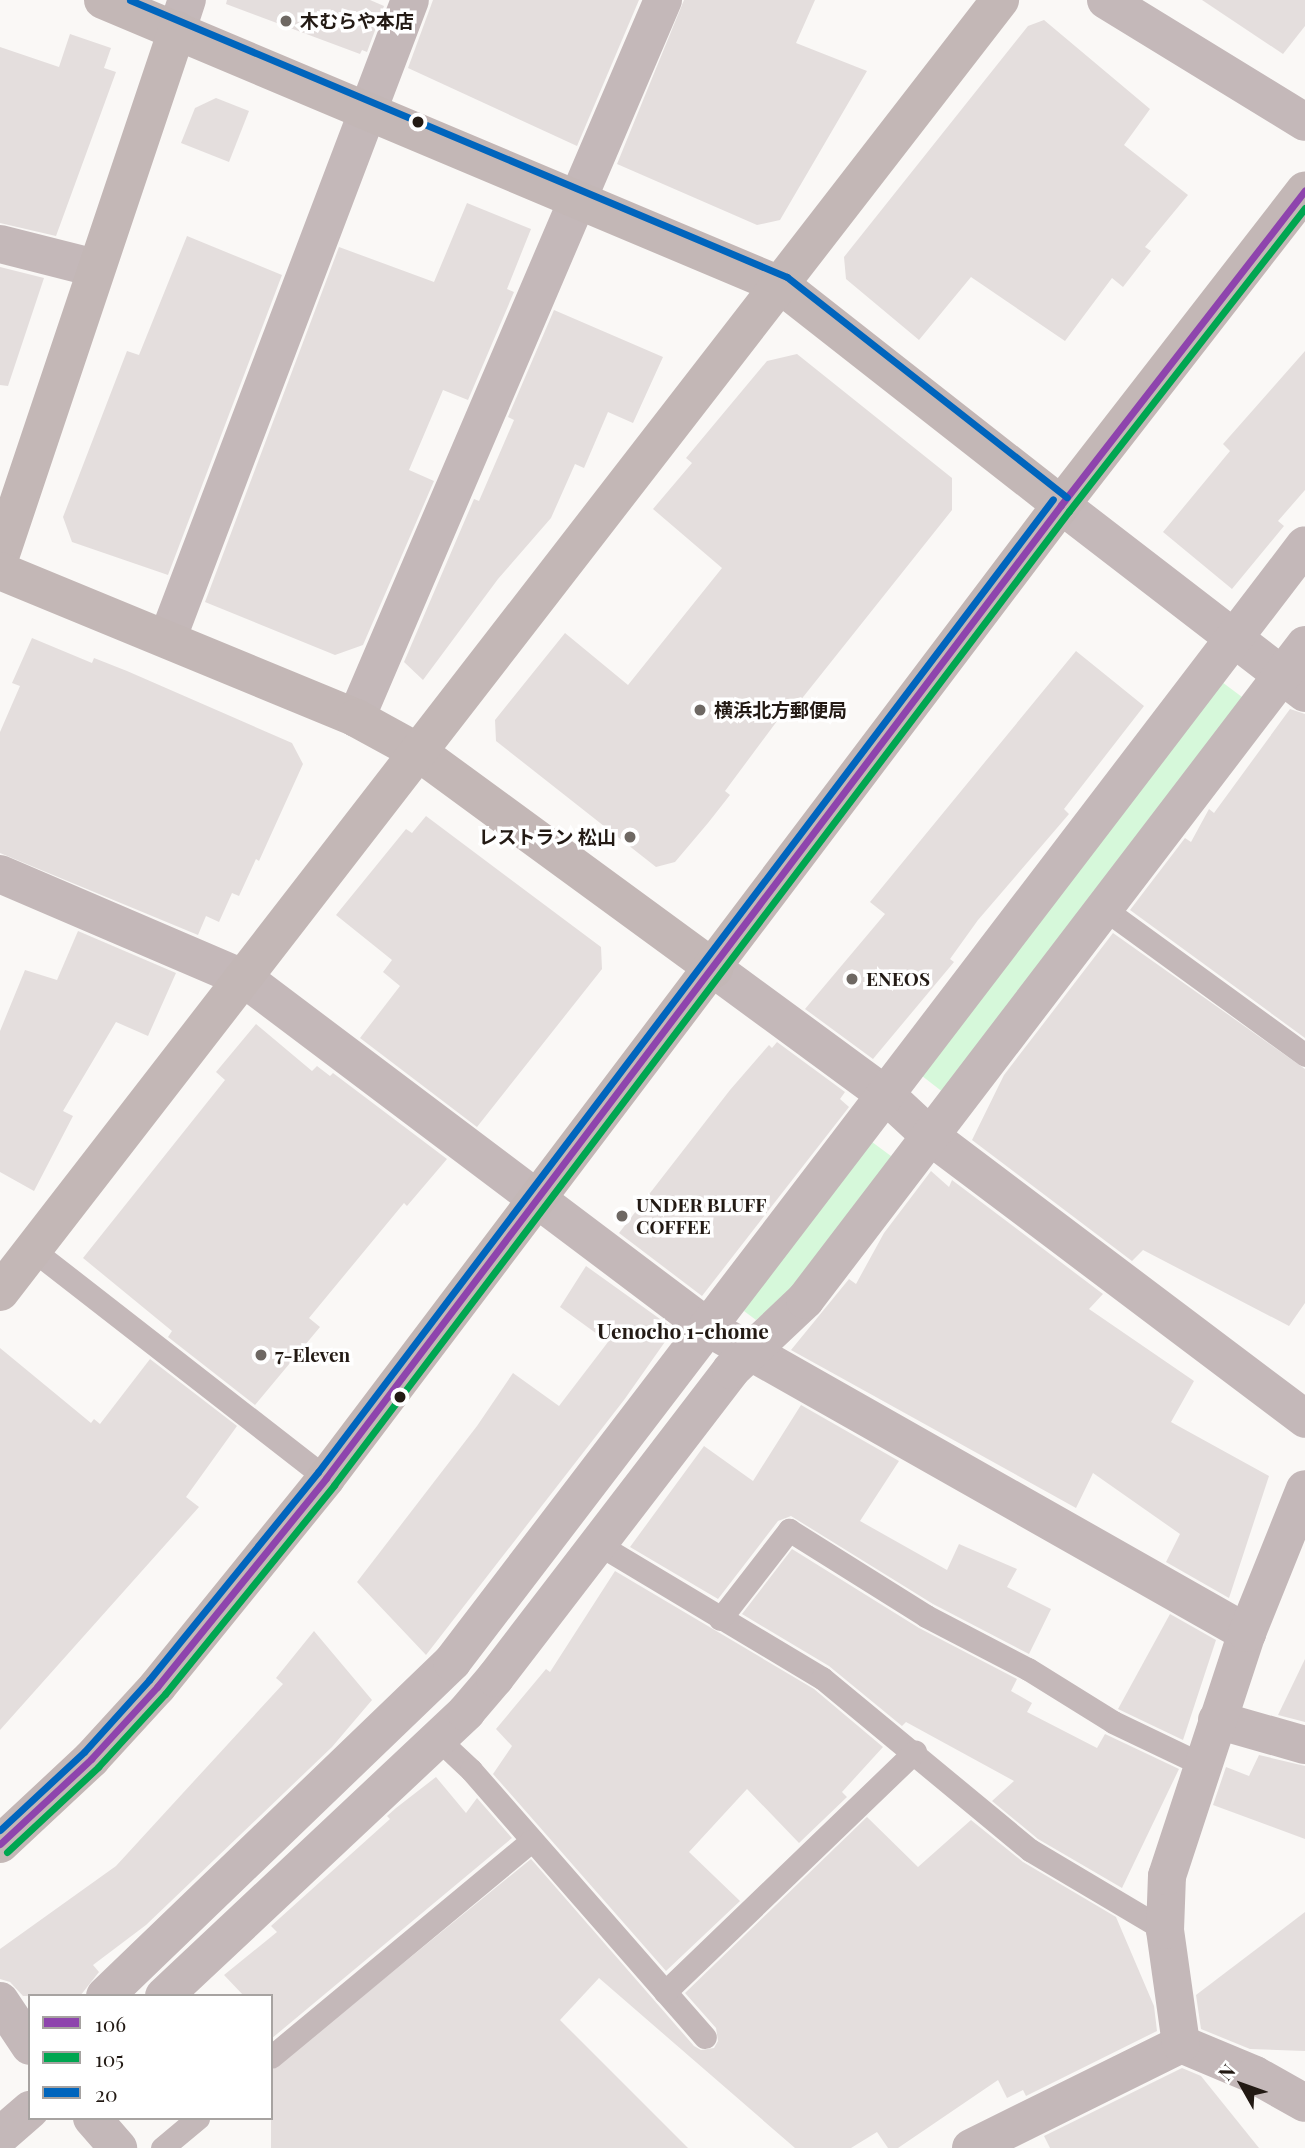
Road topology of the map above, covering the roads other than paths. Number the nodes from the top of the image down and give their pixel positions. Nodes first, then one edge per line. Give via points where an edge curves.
1 (103, 0) edge
2 (410, 0) edge
3 (663, 0) edge
4 (1000, 0) edge
5 (1106, 0) edge
6 (182, 15) edge
7 (366, 108) junction
8 (1305, 122) edge
9 (1305, 191) edge
10 (579, 199) junction
11 (0, 244) edge
12 (95, 268) junction
13 (782, 286) junction
14 (1061, 505) junction
15 (1305, 545) edge
16 (0, 557) edge
17 (0, 571) edge
18 (168, 637) junction
19 (1236, 638) junction
20 (1305, 645) edge
21 (1294, 684) edge
22 (356, 718) junction
23 (418, 752) junction
24 (0, 874) edge
25 (1103, 908) junction
26 (714, 968) junction
27 (245, 979) junction
28 (1305, 1055) edge
29 (887, 1096) junction
30 (930, 1136) junction
31 (538, 1202) junction
32 (33, 1250) junction
33 (0, 1292) edge
34 (707, 1327) junction
35 (746, 1352) junction
36 (1305, 1419) edge
37 (326, 1478) junction
38 (1305, 1489) edge
39 (598, 1544) junction
40 (720, 1619) junction
41 (1247, 1633) junction
42 (1217, 1720) junction
43 (437, 1738) junction
44 (1305, 1745) edge
45 (915, 1751) junction
46 (1203, 1765) junction
47 (532, 1840) junction
48 (0, 1844) edge
49 (1165, 1930) junction
50 (665, 1992) junction
51 (107, 1994) edge
52 (166, 1994) edge
53 (0, 2001) edge
54 (705, 2037) dead end
55 (28, 2043) edge
56 (1181, 2044) junction
57 (273, 2055) edge
58 (1305, 2104) edge
59 (28, 2112) edge
60 (94, 2120) edge
61 (196, 2120) edge
62 (0, 2136) edge
63 (118, 2148) edge
64 (162, 2148) edge
65 (971, 2148) edge

1 - 6 street
2 - 7 street
3 - 10 street
4 - 13 street
5 - 8 street
6 - 7 street
6 - 12 street
7 - 10 street
7 - 18 street
9 - 14 street
10 - 13 street
10 - 22 street
11 - 12 street
12 - 16 street
13 - 14 street
13 - 23 street
14 - 19 street
14 - 26 street
15 - 19 street
17 - 18 street
18 - 22 street
19 - 21 street
19 - 29 street
20 - 21 street
21 - 25 street
22 - 23 street
23 - 26 street
23 - 27 street
24 - 27 street
25 - 28 lane
25 - 30 street
26 - 29 street
26 - 31 street
27 - 31 street
27 - 32 street
29 - 30 street
29 - 34 street
30 - 35 street via 805,1300
30 - 36 street
31 - 34 street
31 - 37 street
32 - 33 street
32 - 37 lane
34 - 35 street
34 - 51 street via 452,1662
35 - 39 street
35 - 41 street
37 - 48 street via 157,1687 91,1759
38 - 41 street
39 - 40 lane
39 - 43 street via 495,1678
40 - 45 lane via 822,1678
40 - 46 lane via 789,1530 926,1616 1028,1669 1113,1722
41 - 42 street
42 - 44 street
42 - 46 street
43 - 47 lane
43 - 52 street
45 - 49 lane via 1030,1850
45 - 50 lane
46 - 49 street via 1170,1865
47 - 50 lane
47 - 57 lane
49 - 56 street
50 - 54 lane
53 - 55 street
56 - 58 street via 1255,2075
56 - 65 street
59 - 62 street
60 - 63 street
61 - 64 lane

